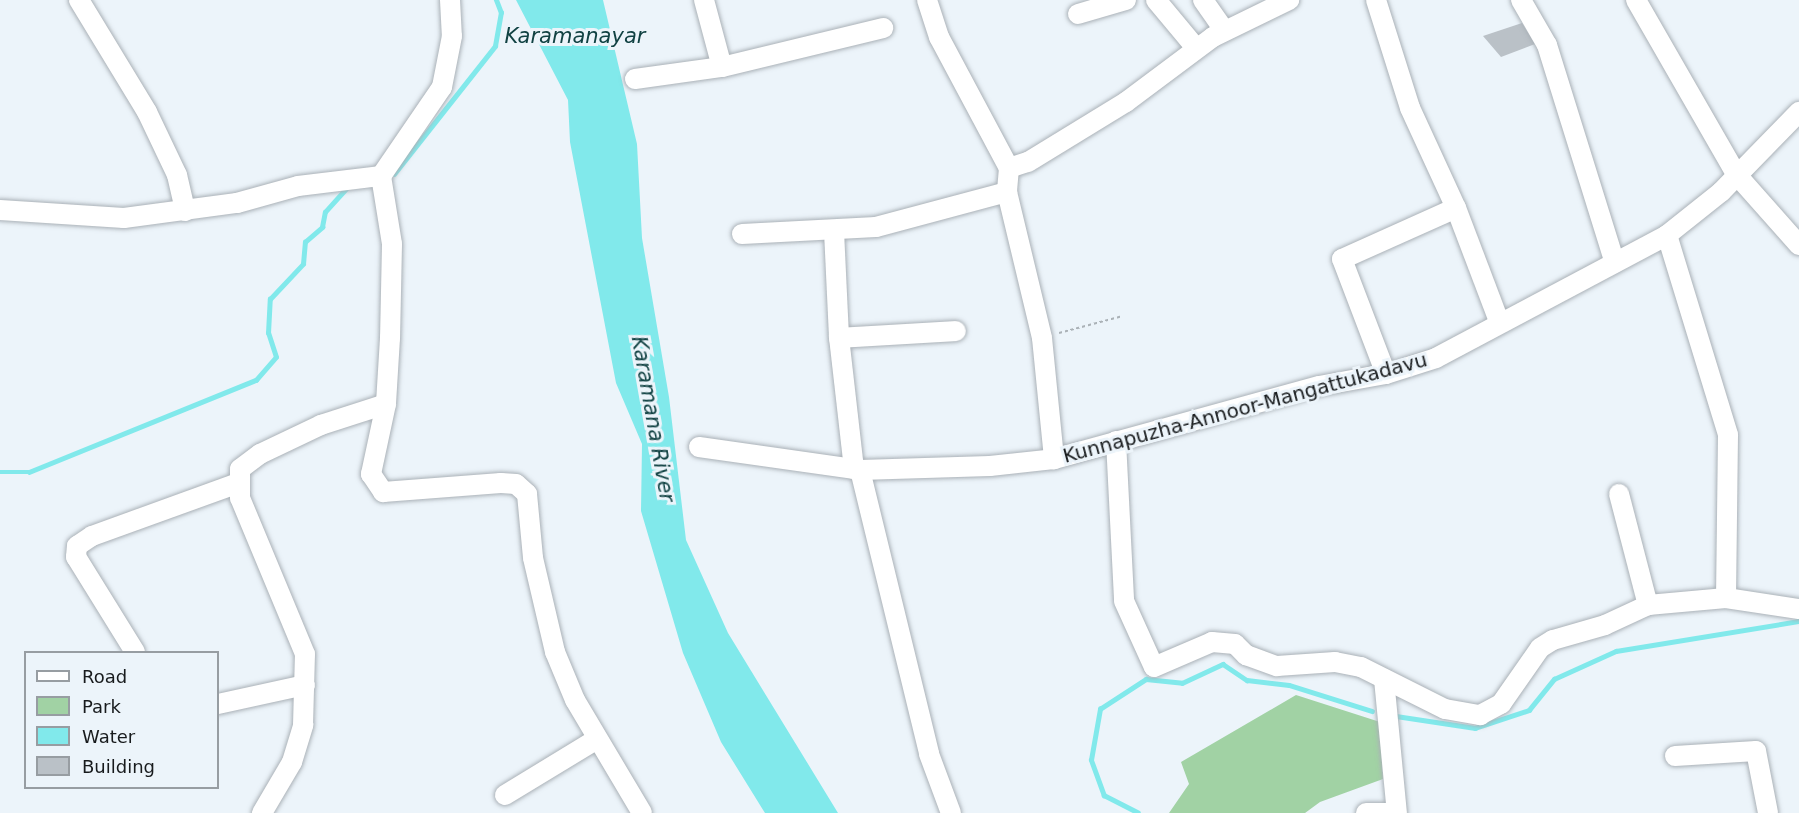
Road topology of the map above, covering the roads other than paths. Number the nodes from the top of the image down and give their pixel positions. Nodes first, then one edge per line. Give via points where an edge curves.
1 (79, 0) edge
2 (450, 0) edge
3 (704, 0) edge
4 (927, 0) edge
5 (1126, 0) edge
6 (1156, 0) edge
7 (1203, 0) edge
8 (1289, 0) edge
9 (1376, 0) edge
10 (1521, 0) edge
11 (1636, 0) edge
12 (1078, 14) dead end
13 (884, 28) dead end
14 (1224, 30) junction
15 (1196, 48) junction
16 (722, 67) junction
17 (635, 79) dead end
18 (1799, 112) edge
19 (1009, 168) junction
20 (1736, 174) junction
21 (381, 176) junction
22 (1007, 192) junction
23 (1456, 208) junction
24 (0, 210) edge
25 (185, 211) junction
26 (834, 231) junction
27 (742, 234) dead end
28 (1667, 235) junction
29 (1797, 240) edge
30 (1615, 263) junction
31 (1499, 321) junction
32 (956, 331) dead end
33 (839, 338) junction
34 (1386, 374) junction
35 (386, 404) junction
36 (1116, 441) junction
37 (699, 447) dead end
38 (1054, 459) junction
39 (857, 470) junction
40 (236, 484) junction
41 (1619, 494) dead end
42 (1726, 598) junction
43 (1648, 605) junction
44 (1799, 609) edge
45 (134, 651) edge
46 (1384, 680) junction
47 (305, 685) junction
48 (219, 704) edge
49 (597, 740) junction
50 (1675, 756) dead end
51 (505, 795) dead end
52 (262, 813) edge
53 (642, 813) edge
54 (951, 813) edge
55 (1366, 813) edge
56 (1388, 813) edge
57 (1397, 813) edge
58 (1768, 813) edge

1 - 25 street via 147,112 177,175
2 - 21 street via 452,36 442,87
3 - 16 street
4 - 19 street via 943,46
5 - 12 street
6 - 15 street
7 - 14 street
8 - 14 street
9 - 23 street via 1410,108
10 - 30 street via 1547,45
11 - 20 street
13 - 16 street
14 - 15 street
15 - 19 street via 1126,102 1028,162
16 - 17 street
18 - 20 street, Kunnapuzha-Annoor-Mangattukadavu
19 - 22 street
20 - 28 street, Kunnapuzha-Annoor-Mangattukadavu via 1700,211
20 - 29 street
21 - 25 street via 298,186
21 - 35 street via 392,244
22 - 26 street via 876,227
22 - 38 street via 1042,338
23 - 31 street
23 - 34 street via 1342,260
24 - 25 street via 124,219
26 - 27 street
26 - 33 street
28 - 30 street, Kunnapuzha-Annoor-Mangattukadavu
28 - 42 street via 1728,435
30 - 31 street, Kunnapuzha-Annoor-Mangattukadavu via 1557,297
31 - 34 street, Kunnapuzha-Annoor-Mangattukadavu via 1436,358
32 - 33 street
33 - 39 street
34 - 36 street, Kunnapuzha-Annoor-Mangattukadavu via 1319,386
35 - 40 street via 321,425 260,453 240,469
35 - 49 street via 371,464 377,489 390,493 501,483 516,484 527,494 545,618 574,700
36 - 38 street, Kunnapuzha-Annoor-Mangattukadavu
36 - 46 street via 1124,601 1154,667 1212,642 1235,644 1260,662 1335,662 1361,667
37 - 39 street, Kunnapuzha-Annoor-Mangattukadavu
38 - 39 street, Kunnapuzha-Annoor-Mangattukadavu
39 - 54 street via 929,754
40 - 45 street via 92,536 77,546 76,557
40 - 47 street via 300,637 305,654
41 - 43 street
42 - 43 street
42 - 44 street
43 - 46 street via 1605,625 1553,639 1540,648 1516,688 1490,712 1466,715 1445,709
46 - 57 street
47 - 48 street
47 - 52 street via 303,725 292,762
49 - 51 street
49 - 53 street via 613,758
50 - 58 street via 1756,752
55 - 56 street

